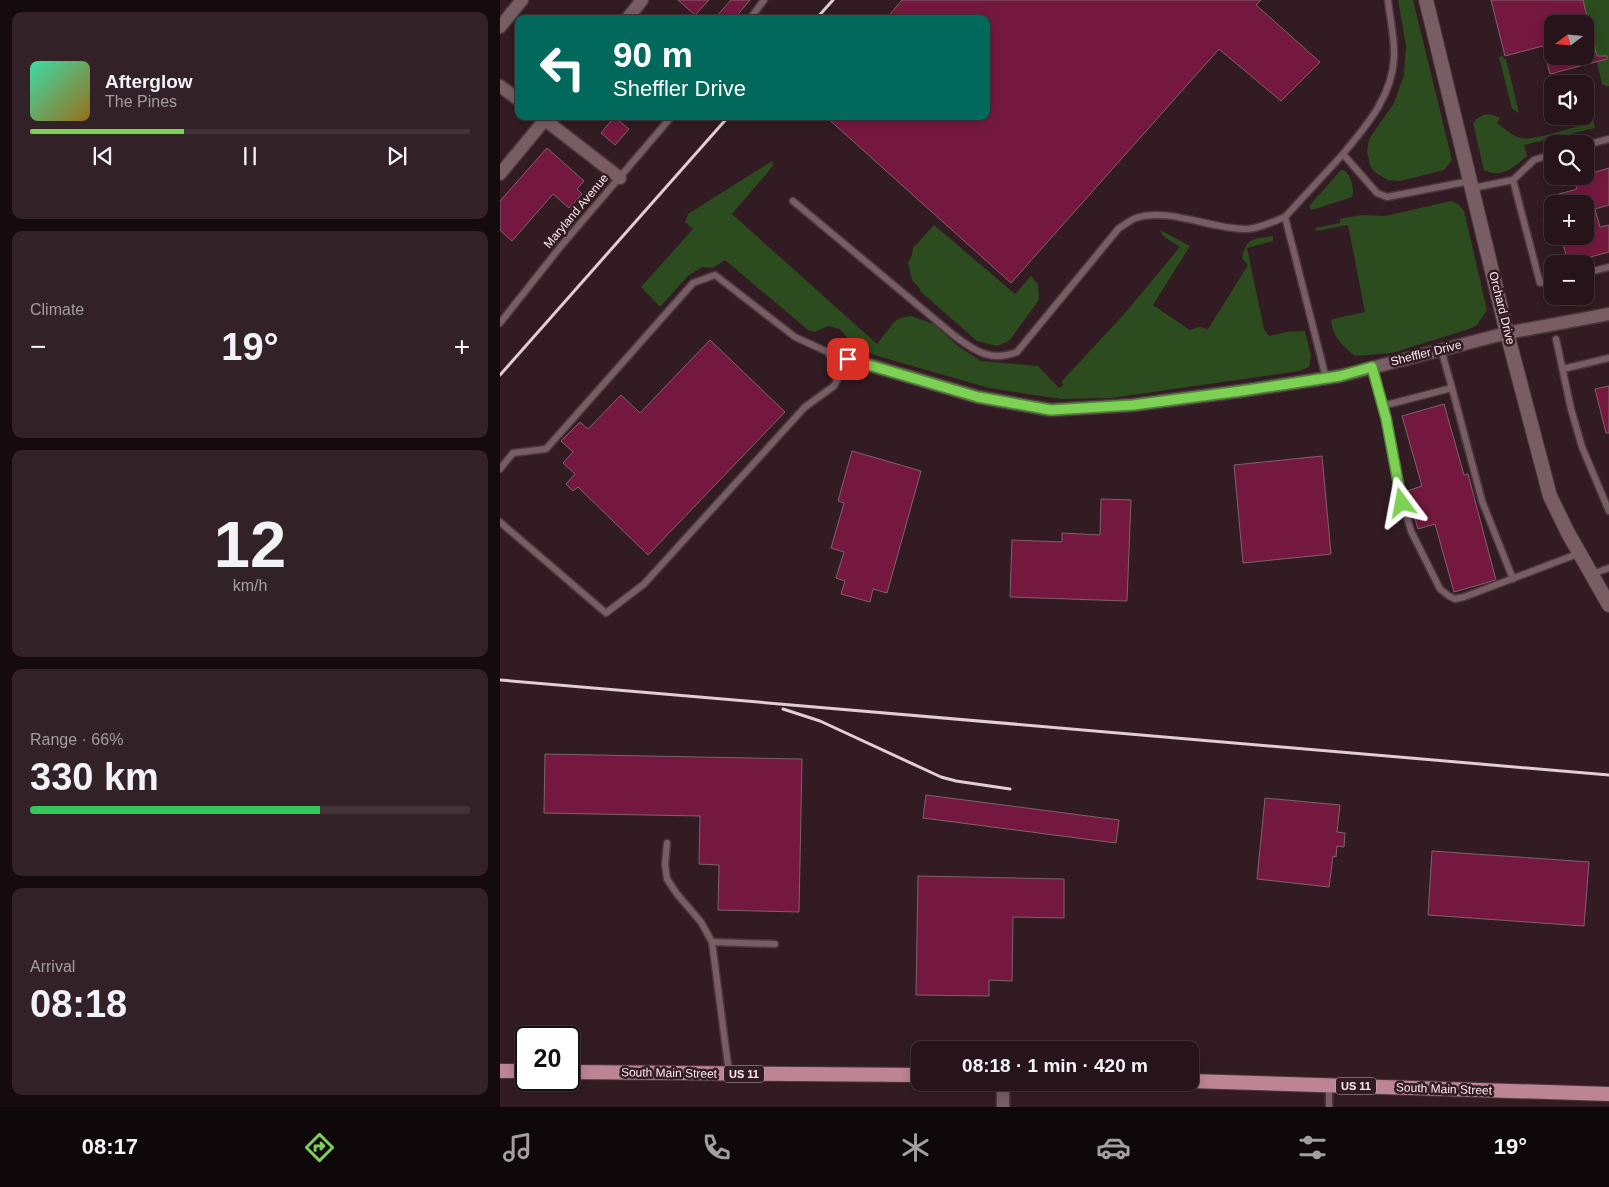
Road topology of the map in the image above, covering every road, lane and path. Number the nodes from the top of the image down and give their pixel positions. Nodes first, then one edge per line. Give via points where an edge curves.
1 (522, 0) edge
2 (642, 0) edge
3 (764, 0) edge
4 (1388, 0) edge
5 (1426, 0) edge
6 (630, 15) edge
7 (753, 15) edge
8 (500, 27) edge
9 (500, 86) edge
10 (515, 97) edge
11 (542, 120) edge
12 (548, 120) edge
13 (669, 120) edge
14 (1609, 139) edge
15 (1594, 143) edge
16 (1342, 154) junction
17 (1544, 157) edge
18 (500, 174) edge
19 (620, 178) junction
20 (1513, 180) junction
21 (1472, 184) junction
22 (793, 201) dead end
23 (1285, 217) junction
24 (1609, 267) edge
25 (1594, 270) edge
26 (1544, 282) edge
27 (1609, 314) edge
28 (500, 323) edge
29 (1507, 332) junction
30 (1556, 339) dead end
31 (1441, 350) junction
32 (832, 354) joint
33 (1609, 358) edge
34 (848, 359) junction
35 (1372, 367) junction
36 (1563, 369) junction
37 (1326, 378) junction
38 (1452, 388) junction
39 (1382, 406) junction
40 (500, 468) edge
41 (1609, 511) edge
42 (500, 522) edge
43 (1580, 553) junction
44 (1609, 568) edge
45 (1592, 574) junction
46 (1513, 579) junction
47 (1609, 605) edge
48 (667, 842) dead end
49 (712, 942) junction
50 (775, 944) dead end
51 (500, 1071) edge
52 (515, 1071) edge
53 (580, 1072) edge
54 (729, 1074) junction
55 (911, 1075) edge
56 (1199, 1081) edge
57 (1329, 1085) junction
58 (1003, 1091) edge
59 (1609, 1094) edge
60 (1003, 1107) edge
61 (1329, 1107) edge

1 - 8 street
2 - 6 street
3 - 7 lane
4 - 16 lane via 1394,58 1390,82 1371,118
5 - 21 street, Orchard Drive
9 - 10 street
11 - 18 street
12 - 19 street
13 - 19 lane, Maryland Avenue
14 - 15 lane
16 - 21 lane via 1377,193 1388,197
16 - 23 lane
17 - 20 lane via 1534,160
19 - 28 lane, Maryland Avenue via 560,246
20 - 21 lane
20 - 26 lane via 1540,283
21 - 29 street, Orchard Drive
22 - 23 lane via 974,351 1007,356 1017,352 1119,228 1136,218 1165,216 1233,229 1250,229
23 - 37 lane
24 - 25 lane
27 - 29 street, Sheffler Drive
29 - 31 street, Sheffler Drive
29 - 43 street, Orchard Drive via 1550,496
30 - 36 lane
31 - 35 street, Sheffler Drive
31 - 38 lane
32 - 34 street, Sheffler Drive
32 - 40 lane via 795,337 715,274 693,284 546,449 513,453
33 - 36 lane
34 - 37 street, Sheffler Drive via 978,397 1051,410 1133,405
34 - 42 lane via 834,386 804,407 644,584 606,613
35 - 37 street, Sheffler Drive
35 - 39 lane
36 - 41 lane via 1582,447
38 - 39 lane
38 - 46 lane via 1482,501
39 - 46 lane via 1398,489 1411,531 1440,589 1456,599
43 - 45 street, Orchard Drive
43 - 46 lane
44 - 45 lane
45 - 47 street, Orchard Drive
48 - 49 lane via 665,864 668,879
49 - 50 lane
49 - 54 lane
51 - 52 main road
53 - 54 main road, South Main Street / US 11
54 - 55 main road, South Main Street / US 11
56 - 57 main road, South Main Street / US 11
57 - 59 main road, South Main Street / US 11
57 - 61 lane
58 - 60 street

